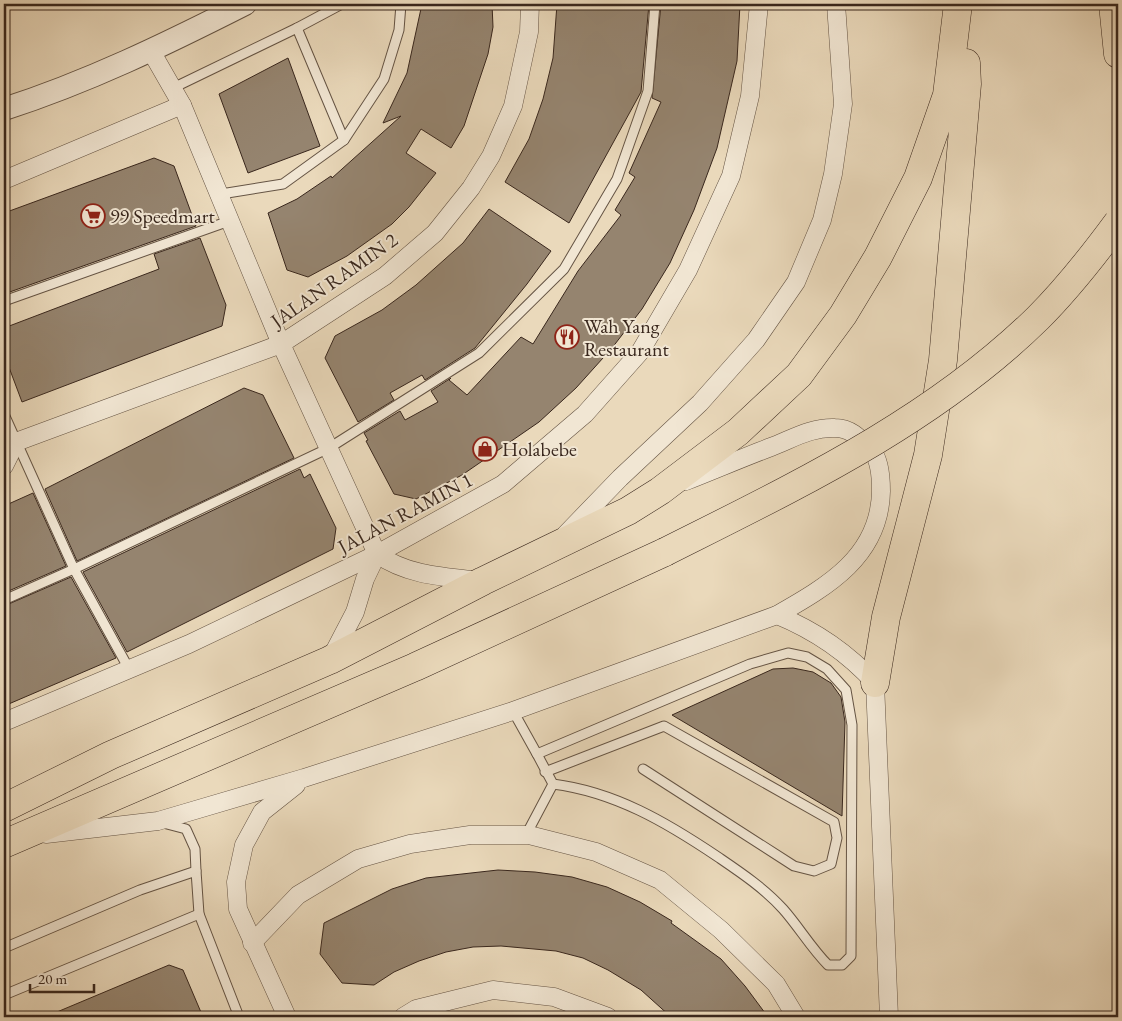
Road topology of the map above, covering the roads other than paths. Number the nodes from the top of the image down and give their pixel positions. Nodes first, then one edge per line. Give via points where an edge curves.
1 (245, 4) edge
2 (342, 4) edge
3 (401, 4) edge
4 (530, 4) edge
5 (655, 4) edge
6 (759, 4) edge
7 (836, 4) edge
8 (958, 4) edge
9 (965, 4) edge
10 (1113, 4) edge
11 (297, 28) junction
12 (151, 51) junction
13 (1118, 54) edge
14 (173, 88) junction
15 (182, 105) junction
16 (4, 109) edge
17 (344, 140) junction
18 (4, 180) edge
19 (221, 194) junction
20 (232, 220) junction
21 (1118, 222) edge
22 (4, 301) edge
23 (281, 344) junction
24 (4, 414) edge
25 (10, 440) edge
26 (329, 448) junction
27 (4, 466) edge
28 (660, 491) junction
29 (554, 546) junction
30 (377, 554) junction
31 (74, 569) junction
32 (482, 581) junction
33 (4, 600) edge
34 (778, 615) junction
35 (330, 660) junction
36 (129, 669) junction
37 (875, 683) junction
38 (513, 711) junction
39 (4, 722) edge
40 (537, 754) junction
41 (643, 769) dead end
42 (545, 772) junction
43 (304, 778) junction
44 (553, 784) junction
45 (4, 808) edge
46 (158, 822) junction
47 (526, 835) junction
48 (14, 840) edge
49 (196, 871) junction
50 (199, 914) junction
51 (252, 942) junction
52 (4, 948) edge
53 (4, 994) edge
54 (239, 1017) edge
55 (287, 1017) edge
56 (403, 1017) edge
57 (608, 1017) edge
58 (796, 1017) edge
59 (889, 1017) edge

1 - 12 street
2 - 11 lane
3 - 17 lane via 399,30 384,79
4 - 23 street, JALAN RAMIN 2 via 529,32 512,106 491,156 471,188 434,232 384,276
5 - 26 lane via 648,90 617,179 564,268 479,353
6 - 30 street, JALAN RAMIN 1 via 750,96 731,176 688,270 640,352 585,414 504,484
7 - 29 street via 843,104 833,174 822,220 796,282 756,340 700,403
8 - 28 highway via 946,95 918,178 878,258 843,315 799,375 738,432
9 - 37 highway via 967,84 943,360 928,455 886,617
10 - 13 highway
11 - 14 lane
11 - 17 lane
12 - 14 street
12 - 16 street via 51,94
14 - 15 street
15 - 18 street
15 - 19 street
17 - 19 lane via 283,184
19 - 20 street
20 - 22 lane
20 - 23 street
21 - 48 highway, bridge via 1089,262 1038,318 973,374 903,424 806,481 665,552 415,667
23 - 25 street, JALAN RAMIN 2
23 - 26 street
24 - 25 lane
25 - 27 street
25 - 31 lane
26 - 30 street
26 - 31 lane
28 - 29 highway via 628,511
28 - 34 street via 813,429 837,427 854,433 875,455 881,481 881,506 875,530 860,555 809,597
29 - 32 highway
30 - 32 street via 391,564 422,574
30 - 35 street
30 - 36 street, JALAN RAMIN 1 via 189,644
31 - 33 lane
31 - 36 lane
32 - 35 highway
34 - 37 street via 827,640 859,665
34 - 38 street
35 - 45 highway via 111,755
36 - 39 street, JALAN RAMIN 1
37 - 59 street
38 - 40 lane
38 - 43 street
40 - 42 lane
40 - 44 lane via 750,664 788,653 807,656 827,669 846,690 852,725 851,956 842,966 828,965 782,908 754,883 672,826 618,799
41 - 42 lane via 794,866 814,871 831,864 837,838 834,822 664,726
42 - 44 lane
43 - 46 street
43 - 51 street via 262,812 244,845 236,882 238,909
44 - 47 lane
46 - 48 street
46 - 49 lane via 186,829 195,849
47 - 51 street via 470,835 410,844 358,859 298,895
47 - 58 street via 596,852 660,880 721,930 776,984
49 - 50 lane
49 - 52 lane via 140,890
50 - 53 lane
50 - 54 lane
51 - 55 street
56 - 57 street via 416,1009 493,990 554,997

